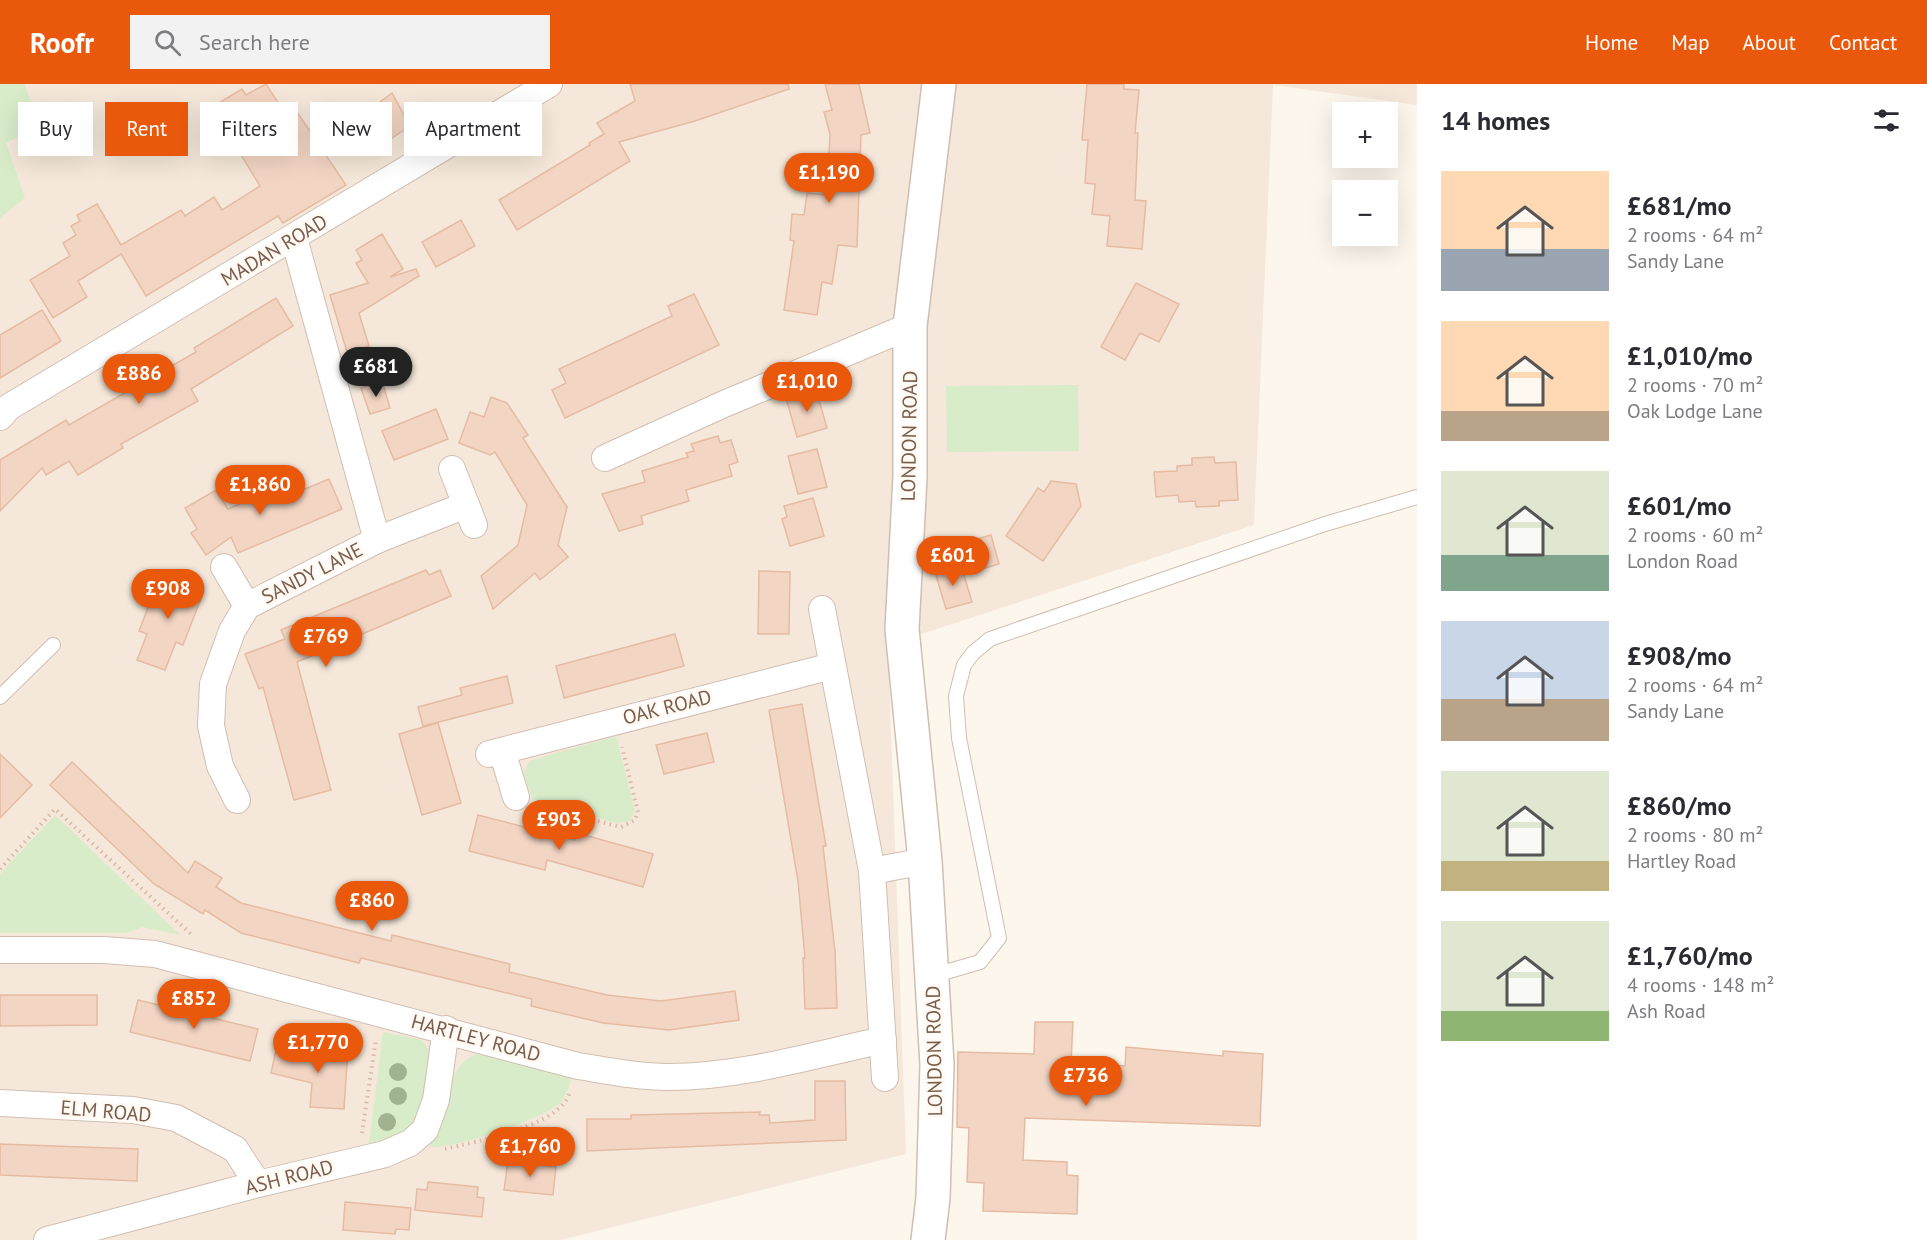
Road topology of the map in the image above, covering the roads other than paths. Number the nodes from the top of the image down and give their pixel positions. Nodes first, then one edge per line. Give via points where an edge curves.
1 (549, 84) edge
2 (939, 84) edge
3 (294, 238) junction
4 (909, 326) junction
5 (0, 417) edge
6 (605, 458) dead end
7 (452, 469) dead end
8 (1417, 497) edge
9 (377, 540) junction
10 (224, 567) dead end
11 (247, 606) junction
12 (822, 609) dead end
13 (53, 645) dead end
14 (832, 666) junction
15 (0, 697) edge
16 (516, 797) road end
17 (237, 800) dead end
18 (924, 861) junction
19 (872, 871) junction
20 (0, 950) edge
21 (932, 976) junction
22 (446, 1029) junction
23 (882, 1040) junction
24 (885, 1078) dead end
25 (0, 1103) edge
26 (258, 1184) junction
27 (47, 1240) edge
28 (928, 1240) edge

1 - 3 street, MADAN ROAD
2 - 4 street, LONDON ROAD
3 - 5 street, MADAN ROAD via 9,407
3 - 9 street, SANDY LANE
4 - 6 street
4 - 18 street, LONDON ROAD via 910,477 902,629
7 - 9 street, SANDY LANE via 470,515
8 - 21 lane via 1325,524 990,639 974,653 964,665 956,696 959,738 999,938 980,962
9 - 11 street, SANDY LANE
10 - 11 street, SANDY LANE
11 - 17 street, SANDY LANE via 232,631 213,684 211,726 220,766
12 - 14 street
13 - 15 lane
14 - 16 street, OAK ROAD via 496,753
14 - 19 street
18 - 19 street
18 - 21 street, LONDON ROAD
19 - 23 street
20 - 22 street, HARTLEY ROAD via 155,954
21 - 28 street, LONDON ROAD via 937,1065
22 - 23 street, HARTLEY ROAD via 578,1066 671,1077 729,1072
22 - 26 street, ASH ROAD via 436,1100 425,1130 410,1143 385,1155
23 - 24 street
25 - 26 street, ELM ROAD via 133,1110 176,1118 234,1149
26 - 27 street, ASH ROAD

